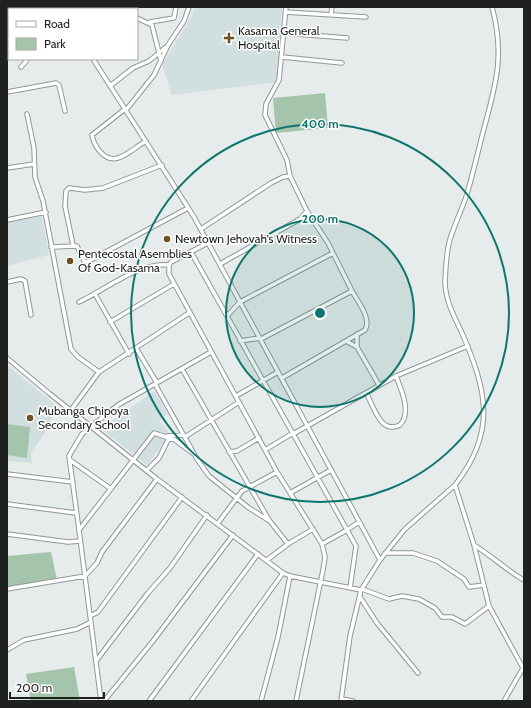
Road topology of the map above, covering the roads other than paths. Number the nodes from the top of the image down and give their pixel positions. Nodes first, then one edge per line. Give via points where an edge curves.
1 (176, 7) edge
2 (189, 7) edge
3 (286, 7) edge
4 (332, 7) edge
5 (492, 7) edge
6 (285, 12) junction
7 (331, 15) junction
8 (366, 17) dead end
9 (138, 19) edge
10 (150, 22) junction
11 (284, 34) junction
12 (347, 38) dead end
13 (168, 45) junction
14 (159, 54) junction
15 (282, 58) junction
16 (27, 60) edge
17 (94, 60) edge
18 (161, 61) junction
19 (342, 62) dead end
20 (21, 67) dead end
21 (110, 86) junction
22 (7, 92) edge
23 (126, 109) junction
24 (65, 111) dead end
25 (27, 114) dead end
26 (146, 141) junction
27 (34, 164) junction
28 (162, 165) junction
29 (7, 168) edge
30 (288, 170) junction
31 (290, 176) junction
32 (283, 177) junction
33 (188, 208) junction
34 (307, 211) junction
35 (46, 212) junction
36 (312, 219) junction
37 (7, 220) edge
38 (300, 220) junction
39 (201, 229) junction
40 (208, 243) junction
41 (73, 245) junction
42 (51, 247) junction
43 (191, 252) junction
44 (333, 253) junction
45 (220, 264) junction
46 (169, 265) junction
47 (7, 282) edge
48 (174, 284) junction
49 (352, 291) junction
50 (95, 294) junction
51 (79, 302) dead end
52 (240, 302) junction
53 (189, 313) junction
54 (31, 315) dead end
55 (227, 316) junction
56 (110, 322) junction
57 (357, 334) junction
58 (261, 339) junction
59 (240, 341) junction
60 (346, 341) junction
61 (468, 346) junction
62 (357, 347) junction
63 (136, 348) junction
64 (211, 352) junction
65 (129, 354) junction
66 (7, 358) edge
67 (182, 369) junction
68 (98, 372) junction
69 (278, 372) junction
70 (396, 376) junction
71 (282, 378) junction
72 (263, 381) junction
73 (156, 384) junction
74 (379, 385) junction
75 (366, 393) junction
76 (236, 396) junction
77 (240, 402) junction
78 (71, 410) junction
79 (211, 421) junction
80 (307, 426) junction
81 (92, 427) junction
82 (293, 433) junction
83 (185, 436) junction
84 (167, 437) junction
85 (259, 438) junction
86 (265, 450) junction
87 (230, 452) junction
88 (194, 454) junction
89 (133, 459) junction
90 (70, 460) junction
91 (147, 470) junction
92 (331, 470) junction
93 (277, 472) junction
94 (7, 474) edge
95 (317, 477) junction
96 (157, 479) junction
97 (73, 482) junction
98 (455, 485) junction
99 (250, 487) junction
100 (111, 488) junction
101 (290, 493) junction
102 (182, 497) junction
103 (236, 498) junction
104 (7, 504) edge
105 (76, 513) junction
106 (208, 515) junction
107 (269, 520) junction
108 (359, 522) junction
109 (218, 523) junction
110 (313, 529) junction
111 (78, 530) junction
112 (347, 530) junction
113 (7, 534) edge
114 (233, 535) junction
115 (80, 541) junction
116 (288, 544) junction
117 (322, 544) junction
118 (474, 545) junction
119 (386, 553) junction
120 (258, 554) junction
121 (267, 560) junction
122 (380, 560) junction
123 (283, 573) junction
124 (85, 576) junction
125 (290, 576) junction
126 (524, 580) edge
127 (320, 582) junction
128 (484, 585) junction
129 (350, 588) junction
130 (7, 589) edge
131 (362, 590) junction
132 (360, 597) junction
133 (489, 606) junction
134 (90, 616) junction
135 (91, 622) junction
136 (7, 650) edge
137 (96, 661) junction
138 (418, 673) dead end
139 (342, 700) edge
140 (101, 701) edge
141 (104, 701) edge
142 (149, 701) edge
143 (191, 701) edge
144 (261, 701) edge
145 (296, 701) edge
146 (353, 701) edge
147 (504, 701) edge

1 - 10 street via 174,18
2 - 13 street via 184,21
3 - 6 street
4 - 7 street
5 - 61 street via 499,47 496,81 467,194 451,238 446,262 447,298
6 - 7 street
6 - 11 street
7 - 8 street
9 - 10 street
10 - 14 street
11 - 12 street
11 - 15 street
13 - 14 street
13 - 18 street
14 - 18 street
14 - 21 street via 133,68
15 - 19 street
15 - 30 street via 278,84 267,100 265,110 267,120 287,160
16 - 20 street
17 - 21 street
18 - 23 street via 154,75
21 - 23 street
22 - 24 street via 56,83 59,85
23 - 26 street
23 - 26 street via 92,135 100,152 116,158
25 - 27 street via 34,148
26 - 28 street
27 - 29 street
27 - 35 street via 35,177
28 - 33 street
28 - 41 street via 103,188 69,188 66,191 65,206
30 - 31 street
30 - 32 street
31 - 32 street
31 - 34 street
32 - 39 street
33 - 39 street
33 - 41 street via 87,262 84,261 78,247
34 - 36 street
34 - 38 street
35 - 37 street
35 - 42 street
36 - 38 street
36 - 44 street
38 - 45 street
39 - 40 street
40 - 43 street
40 - 45 street
41 - 42 street
42 - 68 street via 71,350
43 - 46 street
43 - 55 street
44 - 49 street
44 - 52 street
45 - 52 street
46 - 48 street via 169,274
46 - 50 street via 157,264 145,268
47 - 54 street via 21,279 25,281
48 - 53 street
48 - 56 street
49 - 57 street via 367,321 364,330
49 - 58 street
50 - 51 street
50 - 56 street
52 - 55 street
52 - 58 street
53 - 63 street
53 - 64 street
55 - 59 street
56 - 65 street
57 - 60 street
57 - 62 street
58 - 59 street
58 - 69 street
59 - 72 street
60 - 62 street
60 - 71 street
61 - 70 street
61 - 98 street via 481,382 484,423 479,448 468,469
62 - 74 street
63 - 65 street
63 - 73 street
64 - 67 street
64 - 76 street
65 - 68 street
66 - 78 street
67 - 73 street
67 - 79 street
68 - 78 street
69 - 71 street
69 - 72 street
70 - 74 street
70 - 75 street via 405,416 400,425 386,427
71 - 80 street
72 - 76 street
72 - 82 street
73 - 81 street via 118,405
73 - 83 street
74 - 75 street
75 - 80 street
76 - 77 street
77 - 79 street
77 - 85 street
78 - 81 street
79 - 83 street
79 - 87 street
80 - 82 street
80 - 92 street
81 - 89 street
81 - 90 street via 82,434 70,452
82 - 86 street
82 - 95 street
83 - 84 street
83 - 88 street
84 - 88 street
84 - 89 street via 154,433
84 - 91 street via 160,458
85 - 86 street
85 - 87 street via 237,451
86 - 93 street
87 - 99 street
88 - 103 street via 213,480
89 - 91 street
89 - 100 street
90 - 97 street
90 - 100 street
91 - 96 street
92 - 95 street
92 - 108 street
93 - 99 street
93 - 101 street
94 - 97 street
95 - 101 street
95 - 112 street
96 - 102 street
96 - 124 street
97 - 105 street
98 - 118 street
98 - 119 street via 417,517
99 - 103 street
99 - 107 street
100 - 111 street
101 - 110 street
102 - 106 street
102 - 134 street via 98,612
103 - 107 street
103 - 109 street
104 - 105 street
105 - 111 street
106 - 109 street
106 - 137 street via 170,568
107 - 116 street
108 - 112 street
108 - 122 street
109 - 114 street
110 - 116 street
110 - 117 street
111 - 115 street
112 - 117 street
112 - 129 street via 356,549
113 - 115 street via 68,542
114 - 120 street
114 - 141 street via 154,641
115 - 124 street
116 - 121 street
117 - 127 street via 324,557
118 - 126 street
118 - 128 street
119 - 122 street
119 - 128 street via 413,553 437,560 464,579 469,587
120 - 121 street
120 - 142 street
121 - 123 street
122 - 131 street
123 - 125 street
123 - 143 street
124 - 130 street
124 - 134 street
125 - 127 street
125 - 144 street via 278,637
127 - 129 street
127 - 145 street
128 - 133 street
129 - 131 street
131 - 132 street
131 - 133 street via 389,599 402,596 419,599 434,608 442,618 452,616 465,624
132 - 138 street via 377,623
132 - 139 street via 350,636
133 - 147 street via 523,668
134 - 135 street
135 - 136 street via 77,629 24,640
135 - 137 street
137 - 140 street
139 - 146 street

